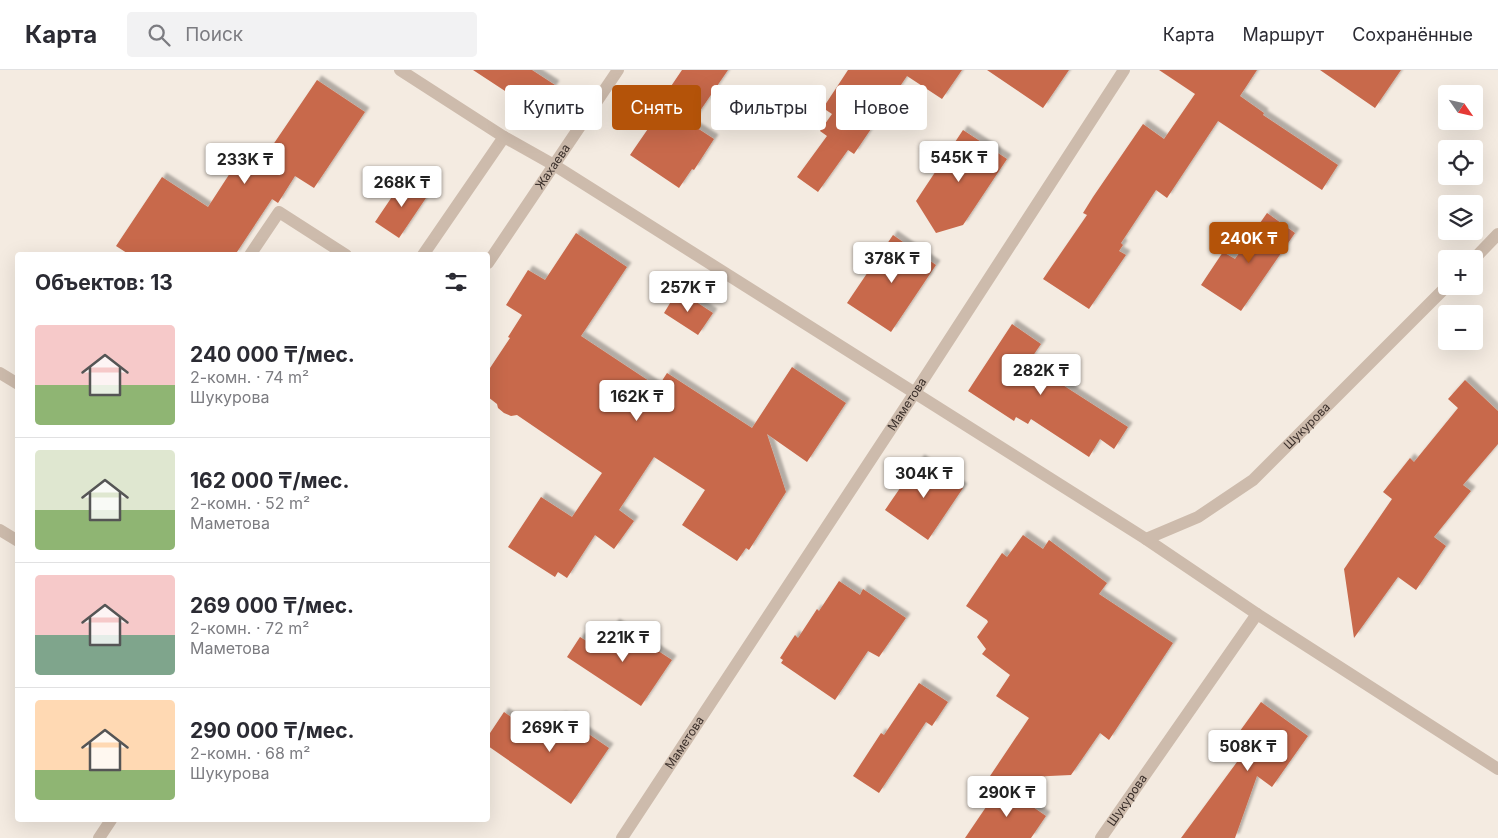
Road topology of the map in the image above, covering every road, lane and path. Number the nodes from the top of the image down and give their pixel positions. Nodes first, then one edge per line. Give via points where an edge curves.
1 (400, 70) edge
2 (618, 70) edge
3 (1124, 70) edge
4 (504, 137) junction
5 (554, 165) junction
6 (1498, 234) edge
7 (1483, 250) edge
8 (252, 252) edge
9 (341, 252) edge
10 (425, 252) edge
11 (490, 260) edge
12 (1438, 295) edge
13 (0, 373) edge
14 (15, 382) edge
15 (914, 394) junction
16 (0, 530) edge
17 (15, 539) edge
18 (1146, 539) junction
19 (1257, 614) junction
20 (1498, 769) edge
21 (110, 822) edge
22 (99, 838) edge
23 (622, 838) edge
24 (1101, 838) edge

1 - 4 street
2 - 5 street, Жахаева
3 - 15 street, Маметова
4 - 5 street
4 - 10 street
5 - 11 street, Жахаева
5 - 15 street
6 - 7 street
8 - 9 street via 279,212
12 - 18 street, Шукурова via 1254,480 1198,517
13 - 14 street
15 - 18 street
15 - 23 street, Маметова
16 - 17 street
18 - 19 street
19 - 20 street
19 - 24 street, Шукурова
21 - 22 street

